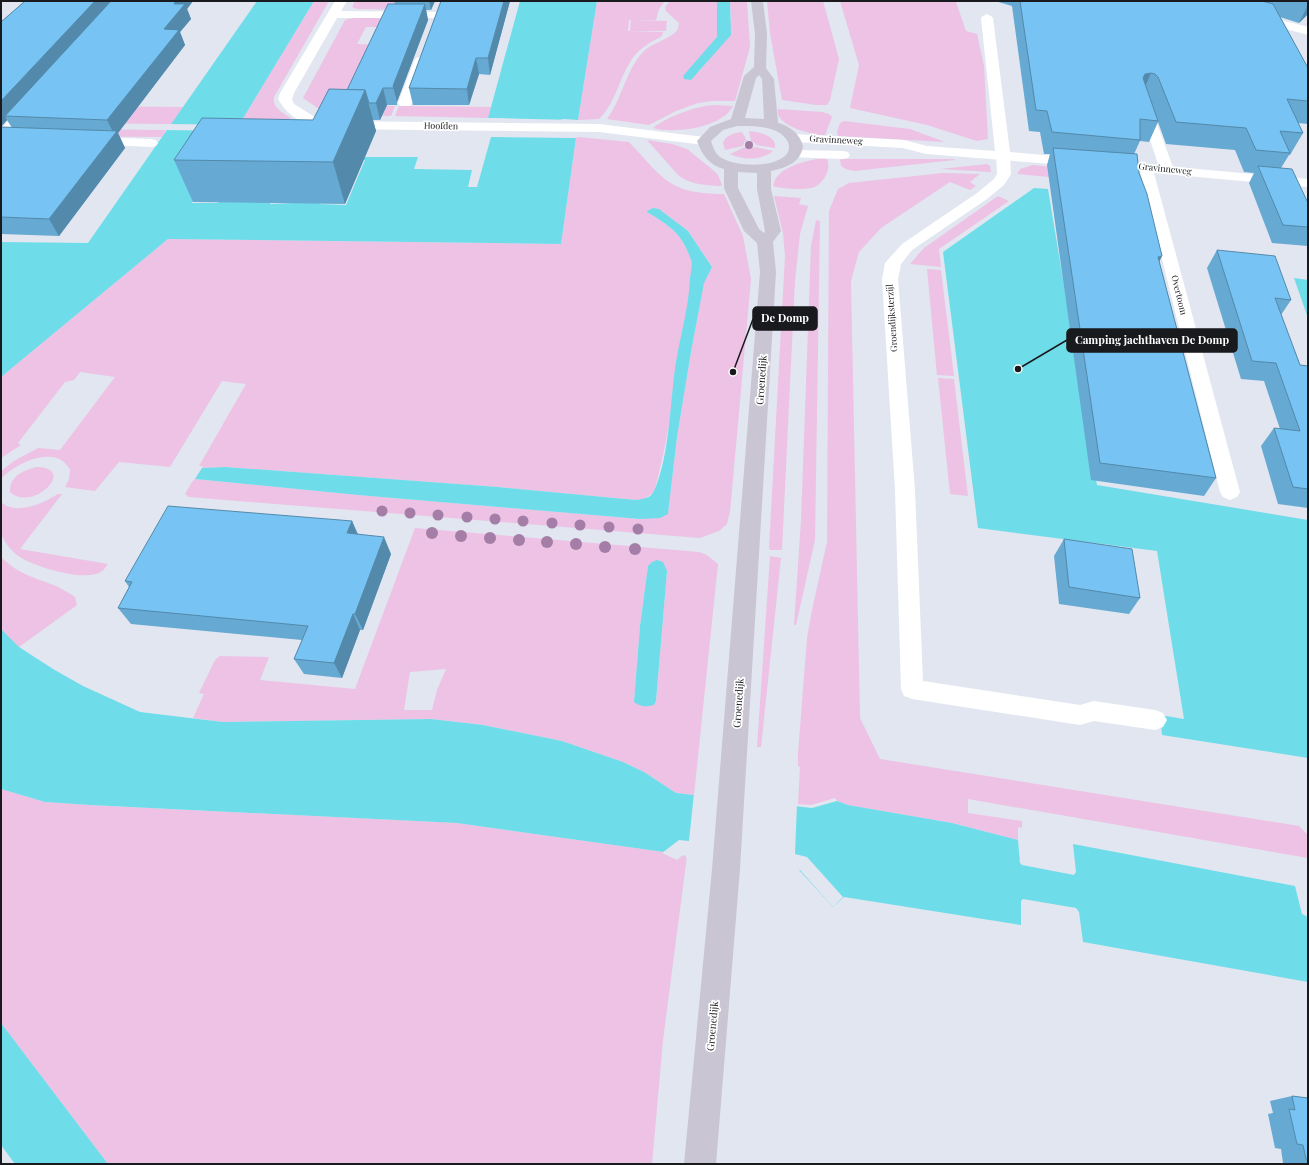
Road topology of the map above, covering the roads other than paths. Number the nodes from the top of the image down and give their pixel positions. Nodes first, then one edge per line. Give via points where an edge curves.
1 (341, 1) edge
2 (442, 1) edge
3 (757, 1) edge
4 (1197, 1) edge
5 (334, 14) junction
6 (437, 15) junction
7 (987, 18) dead end
8 (431, 30) edge
9 (1308, 31) edge
10 (423, 52) edge
11 (760, 68) junction
12 (37, 96) edge
13 (1142, 99) edge
14 (405, 104) dead end
15 (737, 122) junction
16 (771, 124) junction
17 (1, 137) edge
18 (794, 138) junction
19 (17, 139) edge
20 (80, 140) edge
21 (704, 141) junction
22 (151, 143) dead end
23 (926, 150) junction
24 (794, 154) junction
25 (1003, 155) junction
26 (732, 166) junction
27 (764, 168) junction
28 (1146, 168) junction
29 (1167, 170) junction
30 (1308, 183) edge
31 (764, 242) junction
32 (1230, 492) dead end
33 (1155, 720) dead end
34 (700, 1164) edge

1 - 5 street, Hoofden
2 - 6 street
3 - 11 main road via 761,34
4 - 9 street
5 - 6 street
5 - 21 street, Hoofden via 285,99 289,106 315,123 615,129
6 - 8 street
7 - 25 street, Groendijksterzijl
10 - 14 street
11 - 15 main road via 750,76
11 - 16 main road via 768,80
12 - 17 street
13 - 29 lane
15 - 16 main road
15 - 21 main road via 715,129
16 - 18 main road
17 - 19 street
18 - 23 street, Gravinneweg via 904,144
18 - 24 main road via 797,146
20 - 22 street
21 - 26 main road via 704,148 709,155 719,162
23 - 24 street, Gravinneweg via 900,155
23 - 25 street, Gravinneweg
24 - 27 main road via 788,160
25 - 28 street, Gravinneweg
25 - 33 lane, Groendijksterzijl via 1004,174 999,182 907,247 893,263 890,279 905,490 912,689 1080,715 1094,711
26 - 27 main road
26 - 31 main road via 731,188 752,231
27 - 31 main road via 764,189 773,231
28 - 29 street, Gravinneweg
28 - 32 street, Overtoom
29 - 30 street, Gravinneweg
31 - 34 main road, Groenedijk via 768,272 726,869

